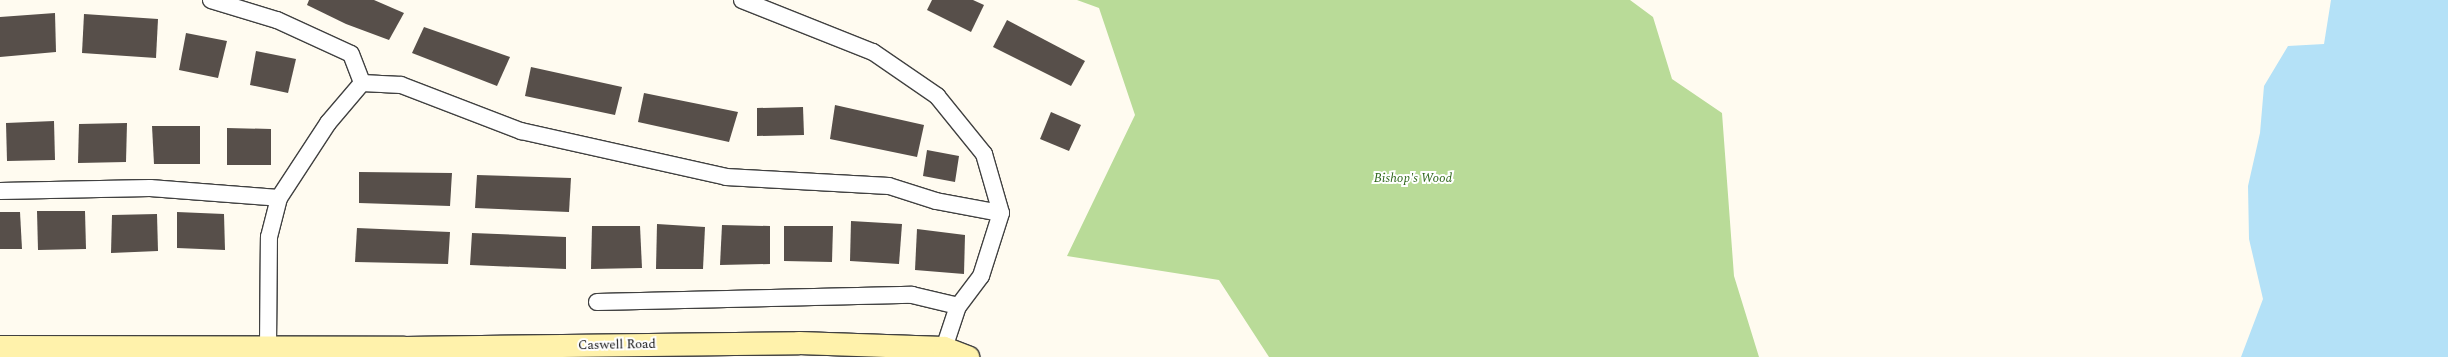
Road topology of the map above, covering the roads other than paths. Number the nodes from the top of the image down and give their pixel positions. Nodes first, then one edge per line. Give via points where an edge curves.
1 (211, 0) edge
2 (742, 0) edge
3 (362, 83) junction
4 (0, 191) edge
5 (279, 198) junction
6 (1002, 214) junction
7 (597, 302) dead end
8 (958, 306) junction
9 (268, 346) junction
10 (0, 347) edge
11 (944, 348) junction
12 (968, 357) edge

1 - 3 lane via 277,20 351,54
2 - 6 lane via 873,52 937,96 984,154
3 - 5 lane via 328,123
3 - 6 lane via 401,85 521,131 726,177 890,186 936,201
4 - 5 lane via 150,188
5 - 9 lane via 268,237
6 - 8 lane via 981,276
7 - 8 lane via 912,295
8 - 11 lane
9 - 10 main road, Caswell Road
9 - 11 main road, Caswell Road via 799,343
11 - 12 main road, Caswell Road

